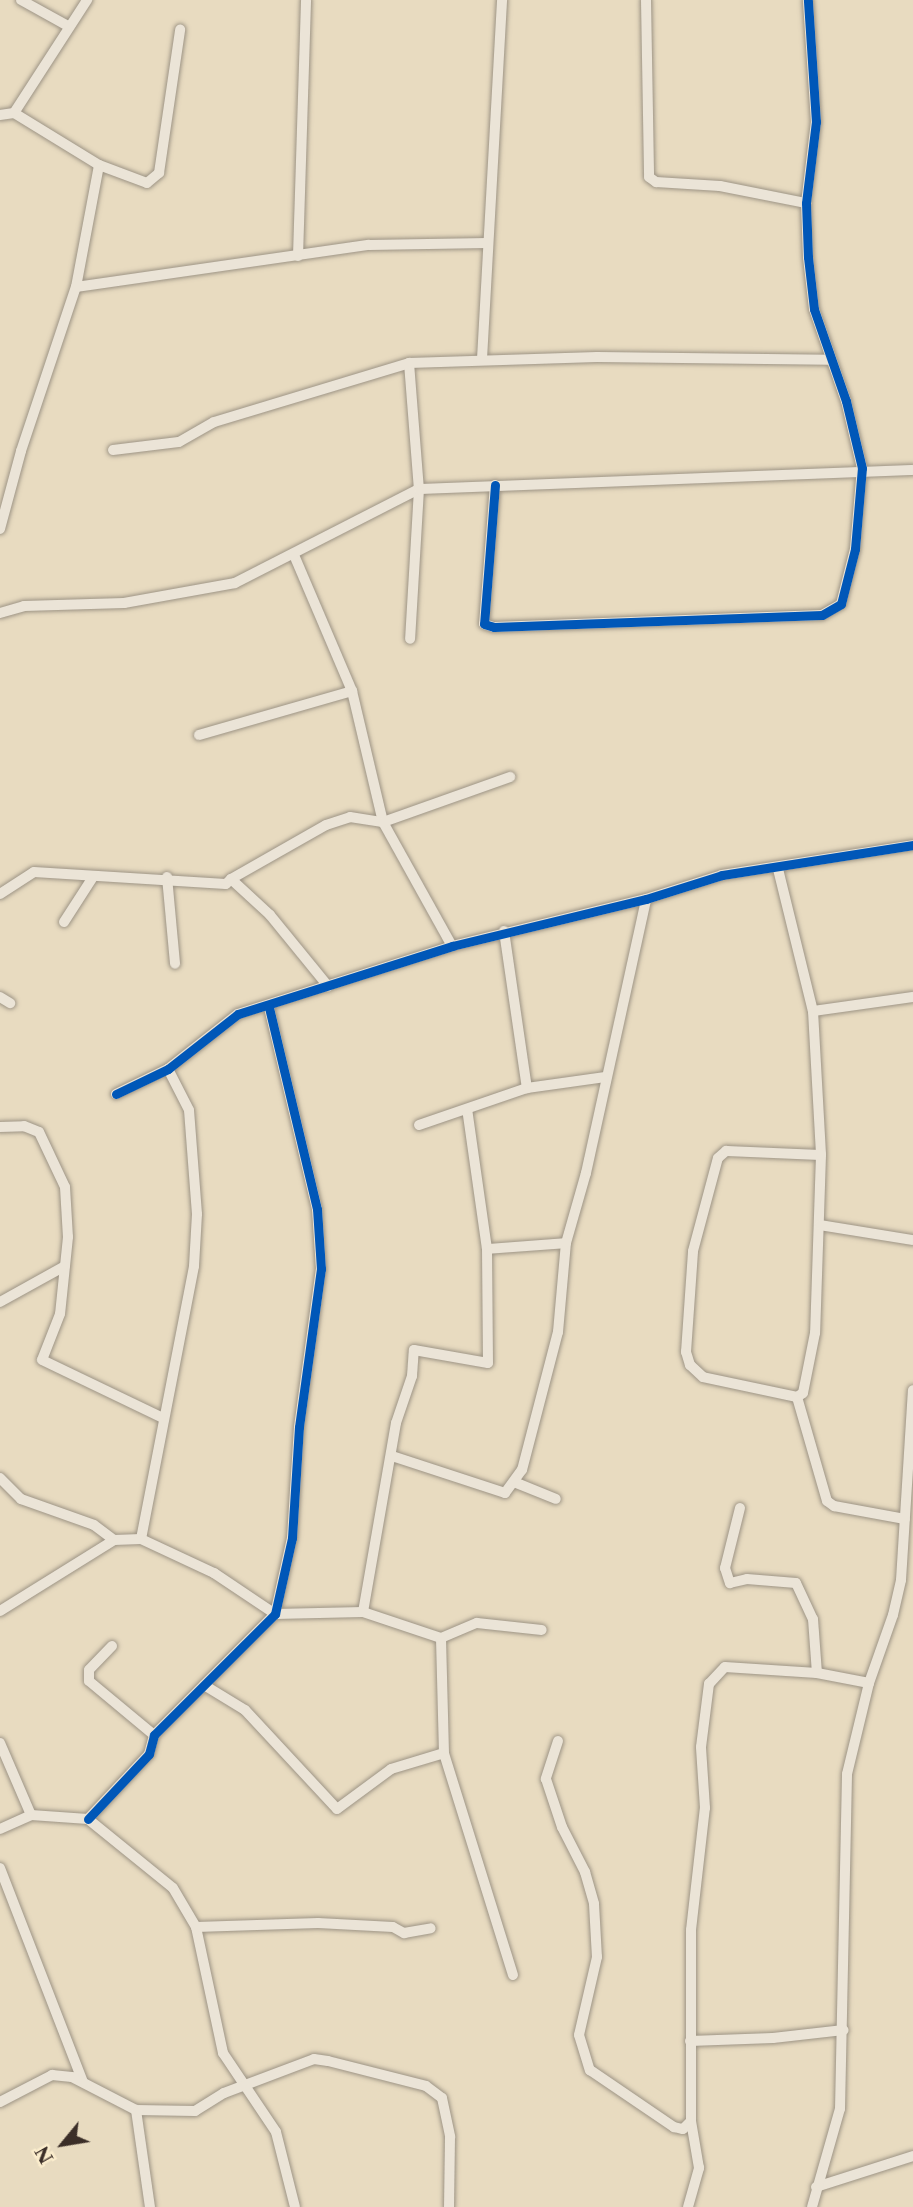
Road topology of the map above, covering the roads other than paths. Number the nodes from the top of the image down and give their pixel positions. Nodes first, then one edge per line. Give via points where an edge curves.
1 (21, 0) edge
2 (87, 0) edge
3 (306, 0) edge
4 (502, 0) edge
5 (646, 0) edge
6 (808, 0) edge
7 (68, 26) junction
8 (180, 30) dead end
9 (14, 113) junction
10 (0, 115) edge
11 (99, 165) junction
12 (806, 203) junction
13 (487, 243) junction
14 (298, 256) junction
15 (76, 287) junction
16 (482, 359) junction
17 (829, 360) junction
18 (409, 363) junction
19 (113, 450) dead end
20 (862, 468) junction
21 (913, 470) edge
22 (495, 485) junction
23 (419, 489) junction
24 (0, 528) edge
25 (294, 555) junction
26 (1, 612) edge
27 (410, 639) dead end
28 (352, 691) junction
29 (199, 735) dead end
30 (510, 778) dead end
31 (383, 822) junction
32 (913, 845) edge
33 (778, 869) junction
34 (93, 877) junction
35 (167, 877) junction
36 (231, 879) junction
37 (0, 894) edge
38 (646, 899) junction
39 (64, 922) dead end
40 (504, 931) junction
41 (452, 946) junction
42 (175, 964) dead end
43 (328, 986) junction
44 (913, 997) edge
45 (269, 1007) junction
46 (813, 1011) junction
47 (168, 1069) junction
48 (605, 1077) junction
49 (527, 1088) junction
50 (116, 1094) dead end
51 (467, 1109) junction
52 (419, 1125) dead end
53 (0, 1127) edge
54 (821, 1155) junction
55 (820, 1225) junction
56 (913, 1240) edge
57 (566, 1244) junction
58 (487, 1249) junction
59 (65, 1266) junction
60 (0, 1302) edge
61 (913, 1390) edge
62 (797, 1397) junction
63 (161, 1417) junction
64 (392, 1456) junction
65 (0, 1478) edge
66 (514, 1482) junction
67 (556, 1499) dead end
68 (740, 1508) dead end
69 (905, 1519) junction
70 (141, 1539) junction
71 (114, 1540) junction
72 (0, 1611) edge
73 (363, 1612) junction
74 (275, 1614) junction
75 (542, 1630) dead end
76 (441, 1638) junction
77 (112, 1646) dead end
78 (817, 1673) junction
79 (869, 1683) junction
80 (204, 1685) junction
81 (154, 1735) junction
82 (558, 1741) dead end
83 (0, 1743) edge
84 (444, 1752) junction
85 (31, 1815) junction
86 (88, 1819) junction
87 (0, 1829) edge
88 (0, 1868) edge
89 (196, 1927) junction
90 (431, 1928) dead end
91 (513, 1975) dead end
92 (844, 2030) junction
93 (690, 2040) junction
94 (83, 2082) junction
95 (245, 2087) junction
96 (0, 2102) edge
97 (136, 2110) junction
98 (691, 2121) junction
99 (684, 2129) junction
100 (692, 2138) junction
101 (913, 2156) edge
102 (816, 2187) junction
103 (150, 2207) edge
104 (295, 2207) edge
105 (449, 2207) edge
106 (688, 2207) edge
107 (812, 2207) edge

1 - 7 street
2 - 7 street
3 - 14 street
4 - 13 street
5 - 12 street via 649,177 656,182 720,186
6 - 12 street via 816,122
7 - 9 street
8 - 11 street via 159,173 147,183
9 - 10 street
9 - 11 street
11 - 15 street
12 - 17 street via 814,309
13 - 14 street via 369,245
13 - 16 street
14 - 15 street
15 - 24 street via 20,451
16 - 17 street
16 - 18 street
17 - 20 street via 846,401
18 - 19 street via 214,422 179,442
18 - 23 street
20 - 21 street
20 - 22 street
20 - 22 street via 855,549 841,604 822,615 661,624 484,624
22 - 23 street
23 - 25 street
23 - 27 street
25 - 26 street via 235,583 211,588 124,603 24,606
25 - 28 street
28 - 29 street
28 - 31 street
30 - 31 street
31 - 36 street via 350,817 326,825
31 - 41 street
32 - 33 street via 838,854
33 - 38 street via 722,875
33 - 46 street
34 - 35 street
34 - 37 street via 34,872
34 - 39 street
35 - 36 street via 226,884
35 - 42 street
36 - 43 street via 270,915
38 - 40 street
38 - 48 street
40 - 41 street
40 - 49 street
41 - 43 street
43 - 45 street
44 - 46 street
45 - 47 street via 238,1014
45 - 74 street via 317,1209 321,1269 299,1427 292,1538
46 - 54 street
47 - 50 street
47 - 63 street via 189,1110 197,1214 194,1266
48 - 49 street
48 - 57 street
49 - 51 street
51 - 52 street
51 - 58 street
53 - 59 street via 24,1126 39,1132 47,1142 65,1186
54 - 55 street
54 - 62 street via 726,1151 718,1158 694,1251 686,1352 690,1365 703,1377
55 - 56 street
55 - 62 street via 815,1333 803,1393
57 - 58 street
57 - 66 street via 544,1394 535,1405 529,1449
58 - 64 street via 488,1363 414,1350
59 - 60 street
59 - 63 street via 60,1314 42,1355 46,1366
61 - 69 street
62 - 69 street via 827,1501
63 - 70 street
64 - 66 street via 505,1493
64 - 73 street
65 - 71 street via 21,1499 94,1525
66 - 67 street
68 - 78 street via 725,1568 730,1583 747,1579 796,1583 813,1619
69 - 79 street via 893,1615
70 - 71 street
70 - 74 street via 214,1573
71 - 72 street
73 - 74 street
73 - 76 street
74 - 80 street
75 - 76 street via 477,1623
76 - 84 street
77 - 81 street via 89,1670 89,1681
78 - 79 street
78 - 93 street via 725,1667 709,1685 701,1747 705,1808 691,1930
79 - 92 street via 843,1817
80 - 81 street
80 - 84 street via 245,1710 337,1809 391,1769
81 - 86 street via 149,1754
82 - 99 street via 546,1779 594,1904 597,1957 579,2035 590,2070
83 - 85 street
84 - 91 street
85 - 86 street
85 - 87 street
86 - 89 street via 161,1876
88 - 94 street
89 - 90 street via 318,1923 393,1927 404,1934
89 - 95 street via 219,2040
92 - 93 street
92 - 102 street via 840,2109
93 - 98 street
94 - 96 street via 52,2075
94 - 97 street
95 - 97 street via 224,2092 195,2111
95 - 104 street via 276,2132
95 - 105 street via 314,2059 436,2091 446,2107 450,2137
97 - 103 street
98 - 99 street
98 - 100 street
99 - 100 street
100 - 106 street via 699,2168
101 - 102 street
102 - 107 street

